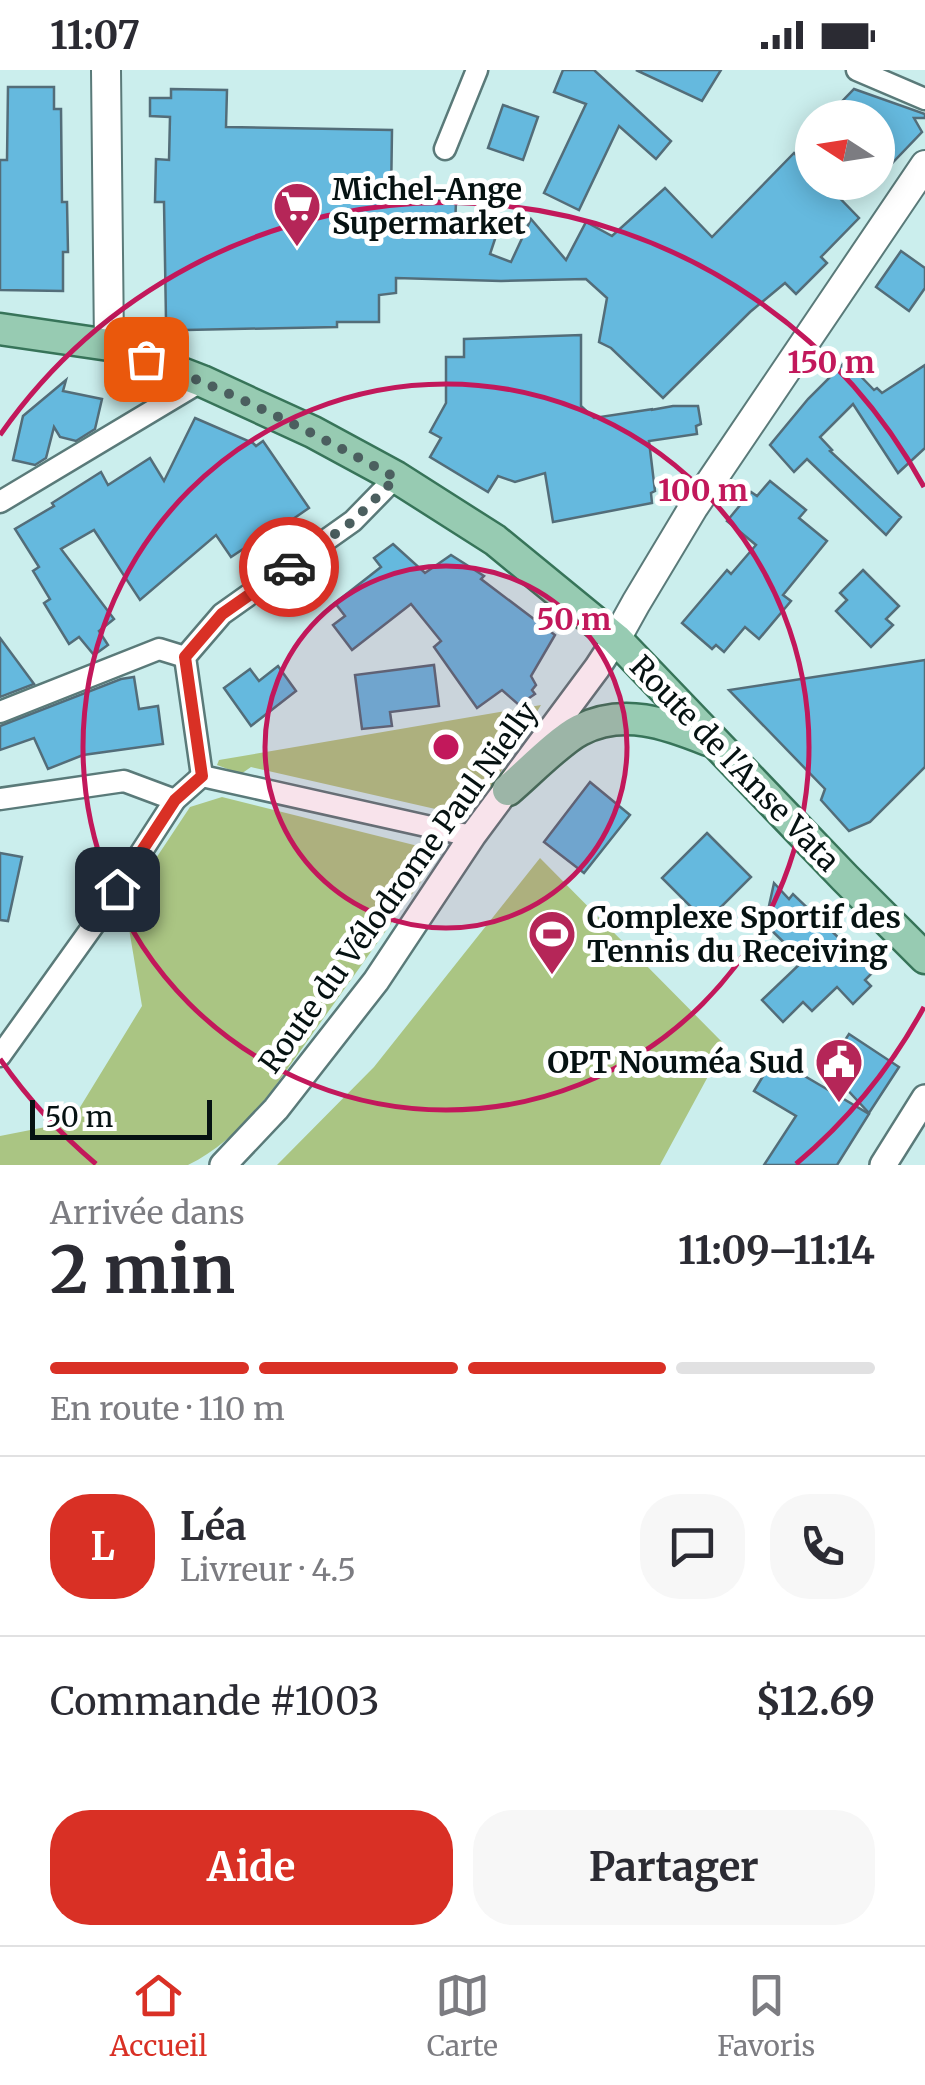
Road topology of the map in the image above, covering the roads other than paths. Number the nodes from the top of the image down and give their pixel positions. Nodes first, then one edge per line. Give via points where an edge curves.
1 (106, 70) edge
2 (477, 70) edge
3 (857, 70) edge
4 (925, 98) edge
5 (445, 149) dead end
6 (925, 165) edge
7 (0, 330) edge
8 (110, 345) junction
9 (202, 381) junction
10 (396, 478) junction
11 (0, 502) edge
12 (616, 638) junction
13 (185, 657) junction
14 (0, 712) edge
15 (716, 743) junction
16 (202, 776) junction
17 (508, 790) junction
18 (0, 799) edge
19 (175, 800) junction
20 (473, 835) junction
21 (925, 958) edge
22 (0, 1056) edge
23 (925, 1098) edge
24 (223, 1165) edge
25 (884, 1165) edge

1 - 8 main road
2 - 5 street
3 - 4 street
6 - 12 main road via 704,492
7 - 8 main road, Route de l'Anse Vata
8 - 9 main road, Route de l'Anse Vata
9 - 10 main road, Route de l'Anse Vata
9 - 11 street
10 - 12 main road, Route de l'Anse Vata via 494,540
10 - 13 street via 353,521 222,614
12 - 15 main road, Route de l'Anse Vata
12 - 17 street, Route du Vélodrome Paul Nielly
13 - 14 street via 159,649
13 - 16 street
15 - 17 main road via 643,718 604,721 577,731
15 - 21 main road, Route de l'Anse Vata
16 - 19 street
16 - 20 street
17 - 20 street, Route du Vélodrome Paul Nielly
18 - 19 street via 124,782
19 - 22 street
20 - 24 street, Route du Vélodrome Paul Nielly via 376,981
23 - 25 street

